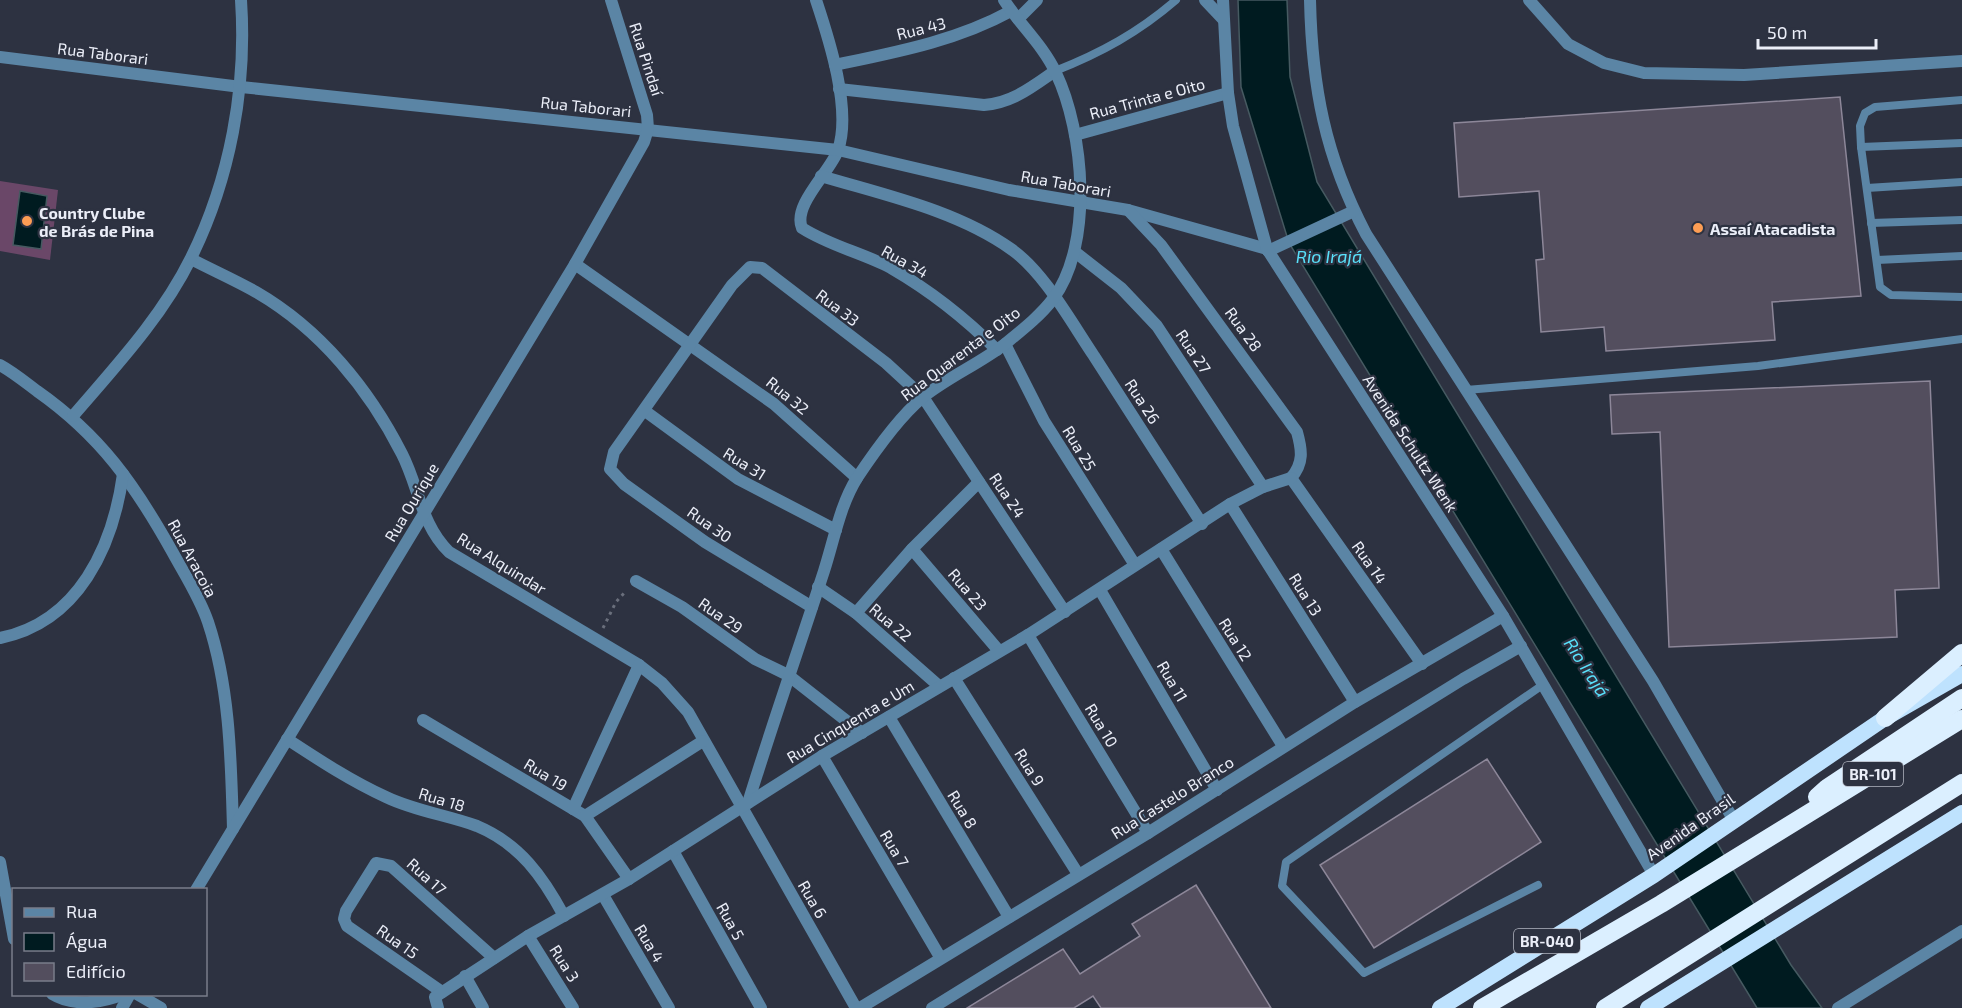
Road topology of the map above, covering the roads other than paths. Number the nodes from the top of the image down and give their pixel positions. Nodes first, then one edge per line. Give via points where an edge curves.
1 (241, 0) edge
2 (610, 0) edge
3 (816, 0) edge
4 (1004, 0) edge
5 (1037, 0) edge
6 (1176, 0) edge
7 (1205, 0) edge
8 (1223, 0) edge
9 (1310, 0) edge
10 (1529, 0) edge
11 (1015, 15) junction
12 (1224, 19) junction
13 (0, 57) edge
14 (1962, 61) edge
15 (836, 65) junction
16 (1055, 71) junction
17 (240, 87) junction
18 (839, 89) junction
19 (1228, 93) junction
20 (1962, 100) edge
21 (648, 129) junction
22 (1075, 135) junction
23 (1962, 143) edge
24 (1861, 147) junction
25 (838, 150) junction
26 (820, 177) junction
27 (1962, 182) edge
28 (1866, 188) junction
29 (1080, 201) junction
30 (1128, 210) junction
31 (1354, 211) junction
32 (1962, 220) edge
33 (1871, 223) junction
34 (1268, 250) junction
35 (1075, 252) junction
36 (1962, 256) edge
37 (191, 259) junction
38 (1876, 260) junction
39 (575, 264) junction
40 (1962, 297) edge
41 (1054, 298) junction
42 (1962, 339) edge
43 (693, 345) junction
44 (1001, 347) junction
45 (0, 365) edge
46 (1466, 390) junction
47 (923, 397) junction
48 (645, 411) junction
49 (72, 416) junction
50 (614, 452) joint
51 (123, 474) junction
52 (857, 478) junction
53 (1291, 478) junction
54 (979, 482) junction
55 (1263, 487) junction
56 (1230, 504) junction
57 (423, 513) junction
58 (1202, 524) junction
59 (836, 530) junction
60 (912, 549) junction
61 (1161, 549) junction
62 (1135, 565) junction
63 (636, 581) road end
64 (818, 587) junction
65 (1100, 590) junction
66 (812, 607) junction
67 (1065, 612) junction
68 (856, 613) junction
69 (1503, 616) junction
70 (1028, 635) junction
71 (0, 638) edge
72 (1521, 646) junction
73 (999, 651) junction
74 (1962, 653) edge
75 (1422, 664) junction
76 (639, 665) junction
77 (1962, 674) edge
78 (788, 675) junction
79 (954, 678) junction
80 (1544, 684) junction
81 (939, 686) junction
82 (1962, 698) edge
83 (1355, 702) junction
84 (889, 717) junction
85 (1885, 718) junction
86 (1962, 719) edge
87 (423, 720) dead end
88 (862, 733) junction
89 (287, 739) junction
90 (703, 741) junction
91 (1283, 746) junction
92 (822, 756) junction
93 (1962, 783) edge
94 (1217, 790) junction
95 (745, 805) junction
96 (573, 809) junction
97 (1962, 813) edge
98 (585, 816) junction
99 (1728, 823) junction
100 (233, 829) junction
101 (1784, 829) junction
102 (1148, 833) junction
103 (673, 851) junction
104 (0, 862) edge
105 (1078, 874) junction
106 (1654, 875) junction
107 (629, 879) junction
108 (1538, 885) dead end
109 (196, 888) edge
110 (603, 895) junction
111 (346, 911) joint
112 (564, 916) junction
113 (1009, 917) junction
114 (12, 928) edge
115 (1962, 931) edge
116 (528, 936) junction
117 (940, 957) junction
118 (494, 958) junction
119 (465, 976) junction
120 (59, 996) edge
121 (119, 996) edge
122 (140, 996) edge
123 (438, 1001) edge
124 (161, 1008) edge
125 (483, 1008) edge
126 (573, 1008) edge
127 (669, 1008) edge
128 (761, 1008) edge
129 (859, 1008) edge
130 (932, 1008) edge
131 (1440, 1008) edge
132 (1482, 1008) edge
133 (1605, 1008) edge
134 (1648, 1008) edge
135 (1838, 1008) edge

1 - 17 street
2 - 21 street, Rua Pindaí via 641,93
3 - 15 street
4 - 11 street, Rua Quarenta e Oito
5 - 11 street, Rua 43
6 - 16 lane via 1131,36
7 - 12 street
8 - 12 street, Avenida Schultz Wenk
9 - 31 street via 1320,111 1332,156
10 - 14 street via 1568,44 1604,63 1644,73 1744,75
11 - 15 street, Rua 43 via 944,41
11 - 16 street, Rua Quarenta e Oito
12 - 19 street, Avenida Schultz Wenk
13 - 17 street, Rua Taborari
15 - 18 street
16 - 18 street via 1002,104
16 - 22 street, Rua Quarenta e Oito via 1066,96
17 - 21 street, Rua Taborari
17 - 37 street via 228,154
18 - 25 street
19 - 22 street, Rua Trinta e Oito
19 - 34 street, Avenida Schultz Wenk via 1233,126
20 - 24 lane via 1870,110 1862,119
21 - 25 street, Rua Taborari
21 - 39 street, Rua Ourique
22 - 29 street, Rua Quarenta e Oito
23 - 24 lane
24 - 28 lane
25 - 26 street
25 - 29 street, Rua Taborari via 1009,190
26 - 41 street, Rua 26 via 940,213 983,231 1013,250
26 - 44 street, Rua 34 via 804,209 802,228 890,268
27 - 28 lane
28 - 33 lane
29 - 30 street, Rua Taborari
29 - 35 street, Rua Quarenta e Oito
30 - 34 street, Rua Taborari
30 - 53 street, Rua 28 via 1161,245 1297,432 1302,449 1300,463
31 - 34 street
31 - 46 street
32 - 33 lane
33 - 38 lane
34 - 69 street, Avenida Schultz Wenk
35 - 41 street, Rua Quarenta e Oito
35 - 55 street, Rua 27 via 1121,288 1157,326
36 - 38 lane
37 - 49 street via 158,312
37 - 57 street, Rua Alquindar via 257,293 314,334 342,362 395,440 413,476
38 - 40 lane via 1884,292 1898,296
39 - 43 street, Rua 32
39 - 57 street, Rua Ourique
41 - 44 street, Rua Quarenta e Oito
41 - 58 street, Rua 26
42 - 46 lane via 1758,366
43 - 47 street, Rua 33 via 732,285 750,267 762,268 886,363
43 - 48 street, Rua 33
43 - 52 street, Rua 32 via 774,404
44 - 47 street, Rua Quarenta e Oito
44 - 62 street, Rua 25
45 - 49 street, Rua Aracoia
46 - 99 street via 1653,681
47 - 52 street, Rua Quarenta e Oito
47 - 54 street, Rua 24
48 - 50 street, Rua 33
48 - 59 street, Rua 31 via 738,479
49 - 51 street, Rua Aracoia
50 - 66 street, Rua 30 via 610,469 614,477 705,542
51 - 71 street via 113,525 88,579 68,602 42,622
51 - 100 street, Rua Aracoia via 157,524 208,621 230,737
52 - 59 street, Rua Quarenta e Oito
53 - 55 street, Rua Cinquenta e Um
53 - 75 street, Rua 14
54 - 60 street
54 - 67 street, Rua 24
55 - 56 street, Rua Cinquenta e Um
56 - 58 street, Rua Cinquenta e Um
56 - 83 street, Rua 13
57 - 76 street, Rua Alquindar via 437,540 449,552
57 - 89 street, Rua Ourique
58 - 61 street, Rua Cinquenta e Um
59 - 64 street, Rua Quarenta e Oito
60 - 68 street
60 - 73 street, Rua 23
61 - 62 street, Rua Cinquenta e Um
61 - 91 street, Rua 12
62 - 65 street, Rua Cinquenta e Um
63 - 78 street, Rua 29 via 682,607 754,659
64 - 66 street, Rua Quarenta e Oito
64 - 68 street, Rua 22
65 - 67 street, Rua Cinquenta e Um
65 - 94 street, Rua 11
66 - 78 street, Rua Quarenta e Oito
67 - 70 street, Rua Cinquenta e Um
68 - 81 street, Rua 22
69 - 72 street, Avenida Schultz Wenk
69 - 75 street, Rua Castelo Branco
70 - 73 street, Rua Cinquenta e Um
70 - 102 street, Rua 10
72 - 80 street, Avenida Schultz Wenk
72 - 130 street
73 - 79 street, Rua Cinquenta e Um
74 - 85 highway, BR-040
75 - 83 street, Rua Castelo Branco
76 - 90 street, Rua Alquindar via 688,712
76 - 96 street
77 - 85 highway, Avenida Brasil
78 - 88 street, Rua 29
78 - 95 street, Rua Quarenta e Oito
79 - 81 street, Rua Cinquenta e Um
79 - 105 street, Rua 9
80 - 106 street, Avenida Schultz Wenk
80 - 108 lane via 1286,862 1282,886 1364,973
81 - 84 street, Rua Cinquenta e Um
82 - 101 highway via 1827,788
83 - 91 street, Rua Castelo Branco
84 - 88 street, Rua Cinquenta e Um
84 - 113 street, Rua 8
85 - 99 highway, Avenida Brasil / BR-040
86 - 101 highway, BR-101
87 - 96 street, Rua 19
88 - 92 street, Rua Cinquenta e Um
89 - 100 street, Rua Ourique
89 - 112 street, Rua 18 via 387,798 476,826 503,839 547,883
90 - 95 street, Rua Alquindar
90 - 98 street
91 - 94 street, Rua Castelo Branco
92 - 95 street, Rua Cinquenta e Um
92 - 117 street, Rua 7
93 - 133 highway
94 - 102 street, Rua Castelo Branco
95 - 103 street, Rua Cinquenta e Um
95 - 129 street, Rua 6
96 - 98 street, Rua 19
97 - 134 highway
98 - 107 street, Rua 19
99 - 106 highway, Avenida Brasil / BR-040
100 - 109 street, Rua Ourique
101 - 132 highway, BR-101
102 - 105 street, Rua Castelo Branco
103 - 107 street, Rua Cinquenta e Um
103 - 128 street, Rua 5
104 - 114 street
105 - 113 street, Rua Castelo Branco
106 - 131 highway, Avenida Brasil / BR-040
107 - 110 street, Rua Cinquenta e Um
110 - 112 street, Rua Cinquenta e Um
110 - 127 street, Rua 4
111 - 118 street, Rua 17 via 370,868 381,863 391,866
111 - 123 street, Rua 15 via 347,926
112 - 116 street, Rua Cinquenta e Um
113 - 117 street, Rua Castelo Branco
115 - 135 street
116 - 118 street, Rua Cinquenta e Um
116 - 126 street, Rua 3
117 - 129 street, Rua Castelo Branco
118 - 119 street, Rua Cinquenta e Um
119 - 123 street, Rua Cinquenta e Um
119 - 125 street
120 - 121 street via 82,1003 105,1002
122 - 124 street

